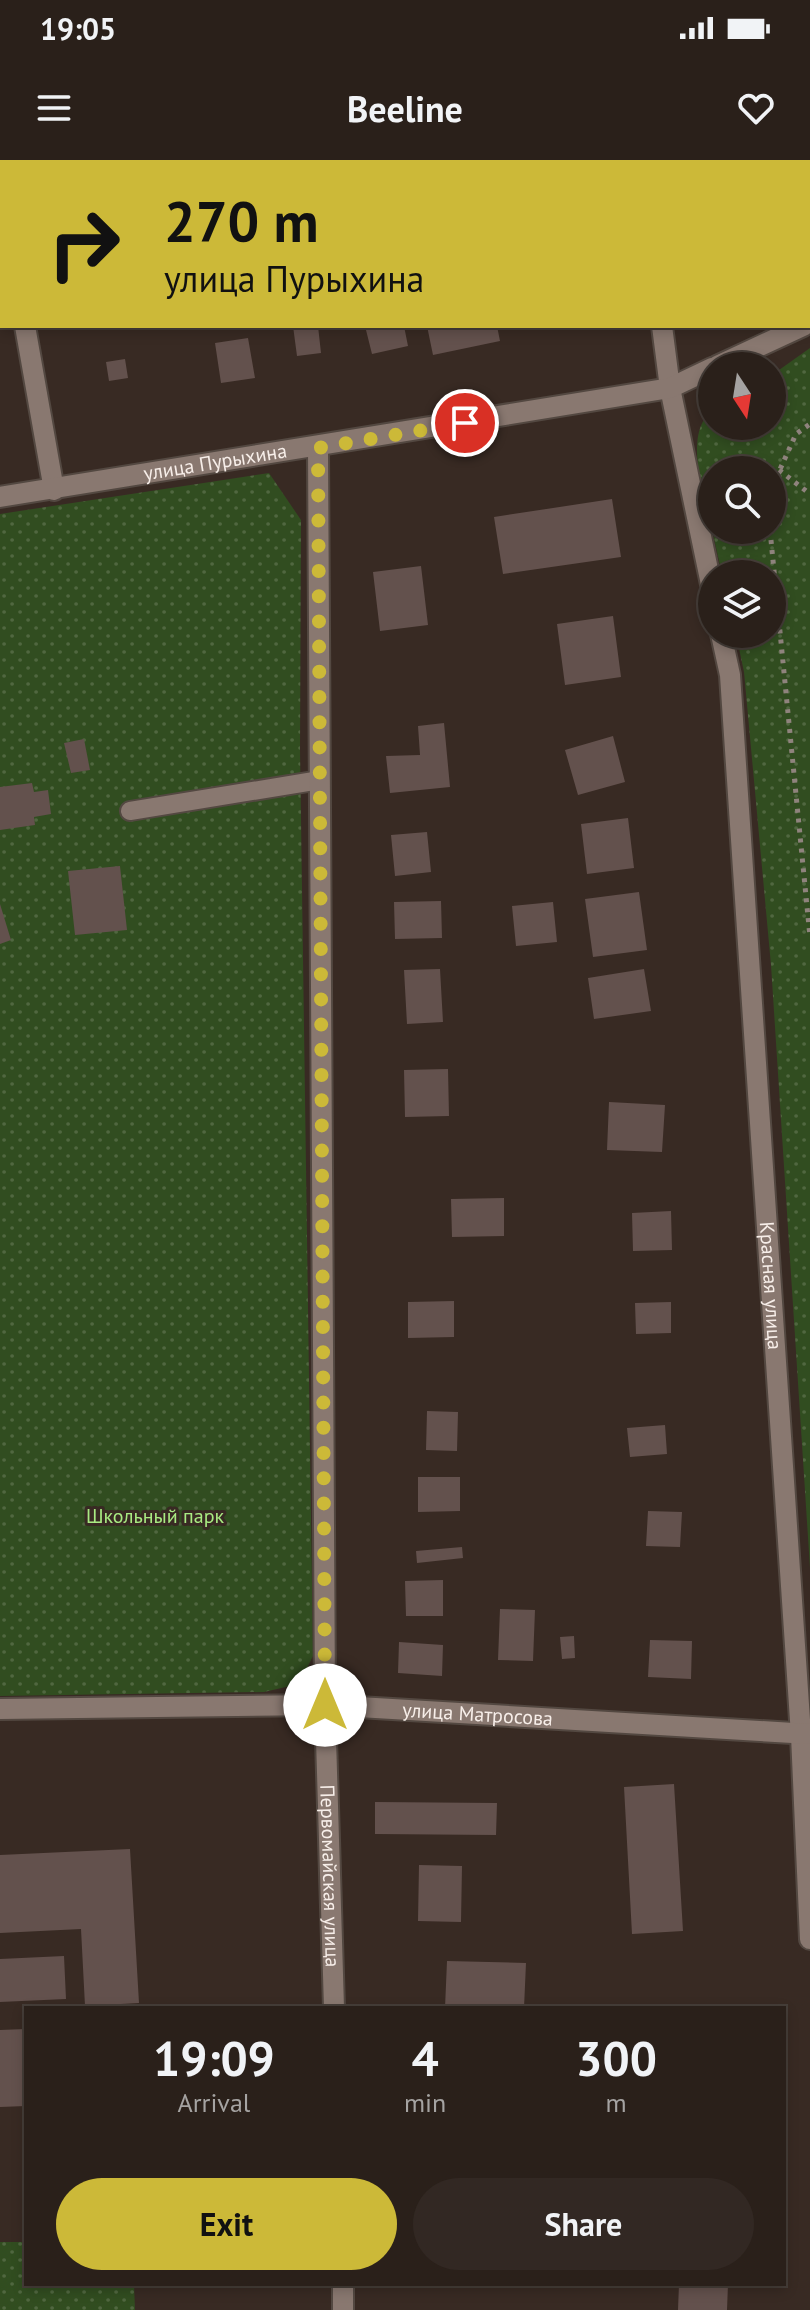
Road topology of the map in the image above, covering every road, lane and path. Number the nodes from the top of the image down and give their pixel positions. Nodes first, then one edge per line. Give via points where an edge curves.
1 (25, 328) edge
2 (662, 328) edge
3 (799, 328) edge
4 (747, 352) edge
5 (698, 375) edge
6 (670, 388) junction
7 (810, 424) edge
8 (318, 448) junction
9 (786, 456) edge
10 (786, 475) edge
11 (54, 490) junction
12 (810, 494) edge
13 (0, 497) edge
14 (771, 544) edge
15 (706, 560) edge
16 (724, 648) edge
17 (320, 780) junction
18 (130, 811) dead end
19 (810, 937) edge
20 (325, 1705) junction
21 (0, 1709) edge
22 (806, 1734) edge
23 (810, 1939) edge
24 (334, 2006) edge
25 (343, 2286) edge
26 (343, 2310) edge

1 - 11 street
2 - 6 street
3 - 4 street, улица Пурыхина
5 - 6 street, улица Пурыхина
6 - 8 street, улица Пурыхина
6 - 15 street
7 - 9 path via 796,434
8 - 11 street, улица Пурыхина
8 - 17 street, Первомайская улица
10 - 12 path
11 - 13 street, улица Пурыхина
14 - 19 path
16 - 22 street, Красная улица
17 - 18 lane
17 - 20 street, Первомайская улица
20 - 21 street, улица Матросова
20 - 22 street, улица Матросова
20 - 24 street, Первомайская улица
22 - 23 street, Красная улица
25 - 26 street

